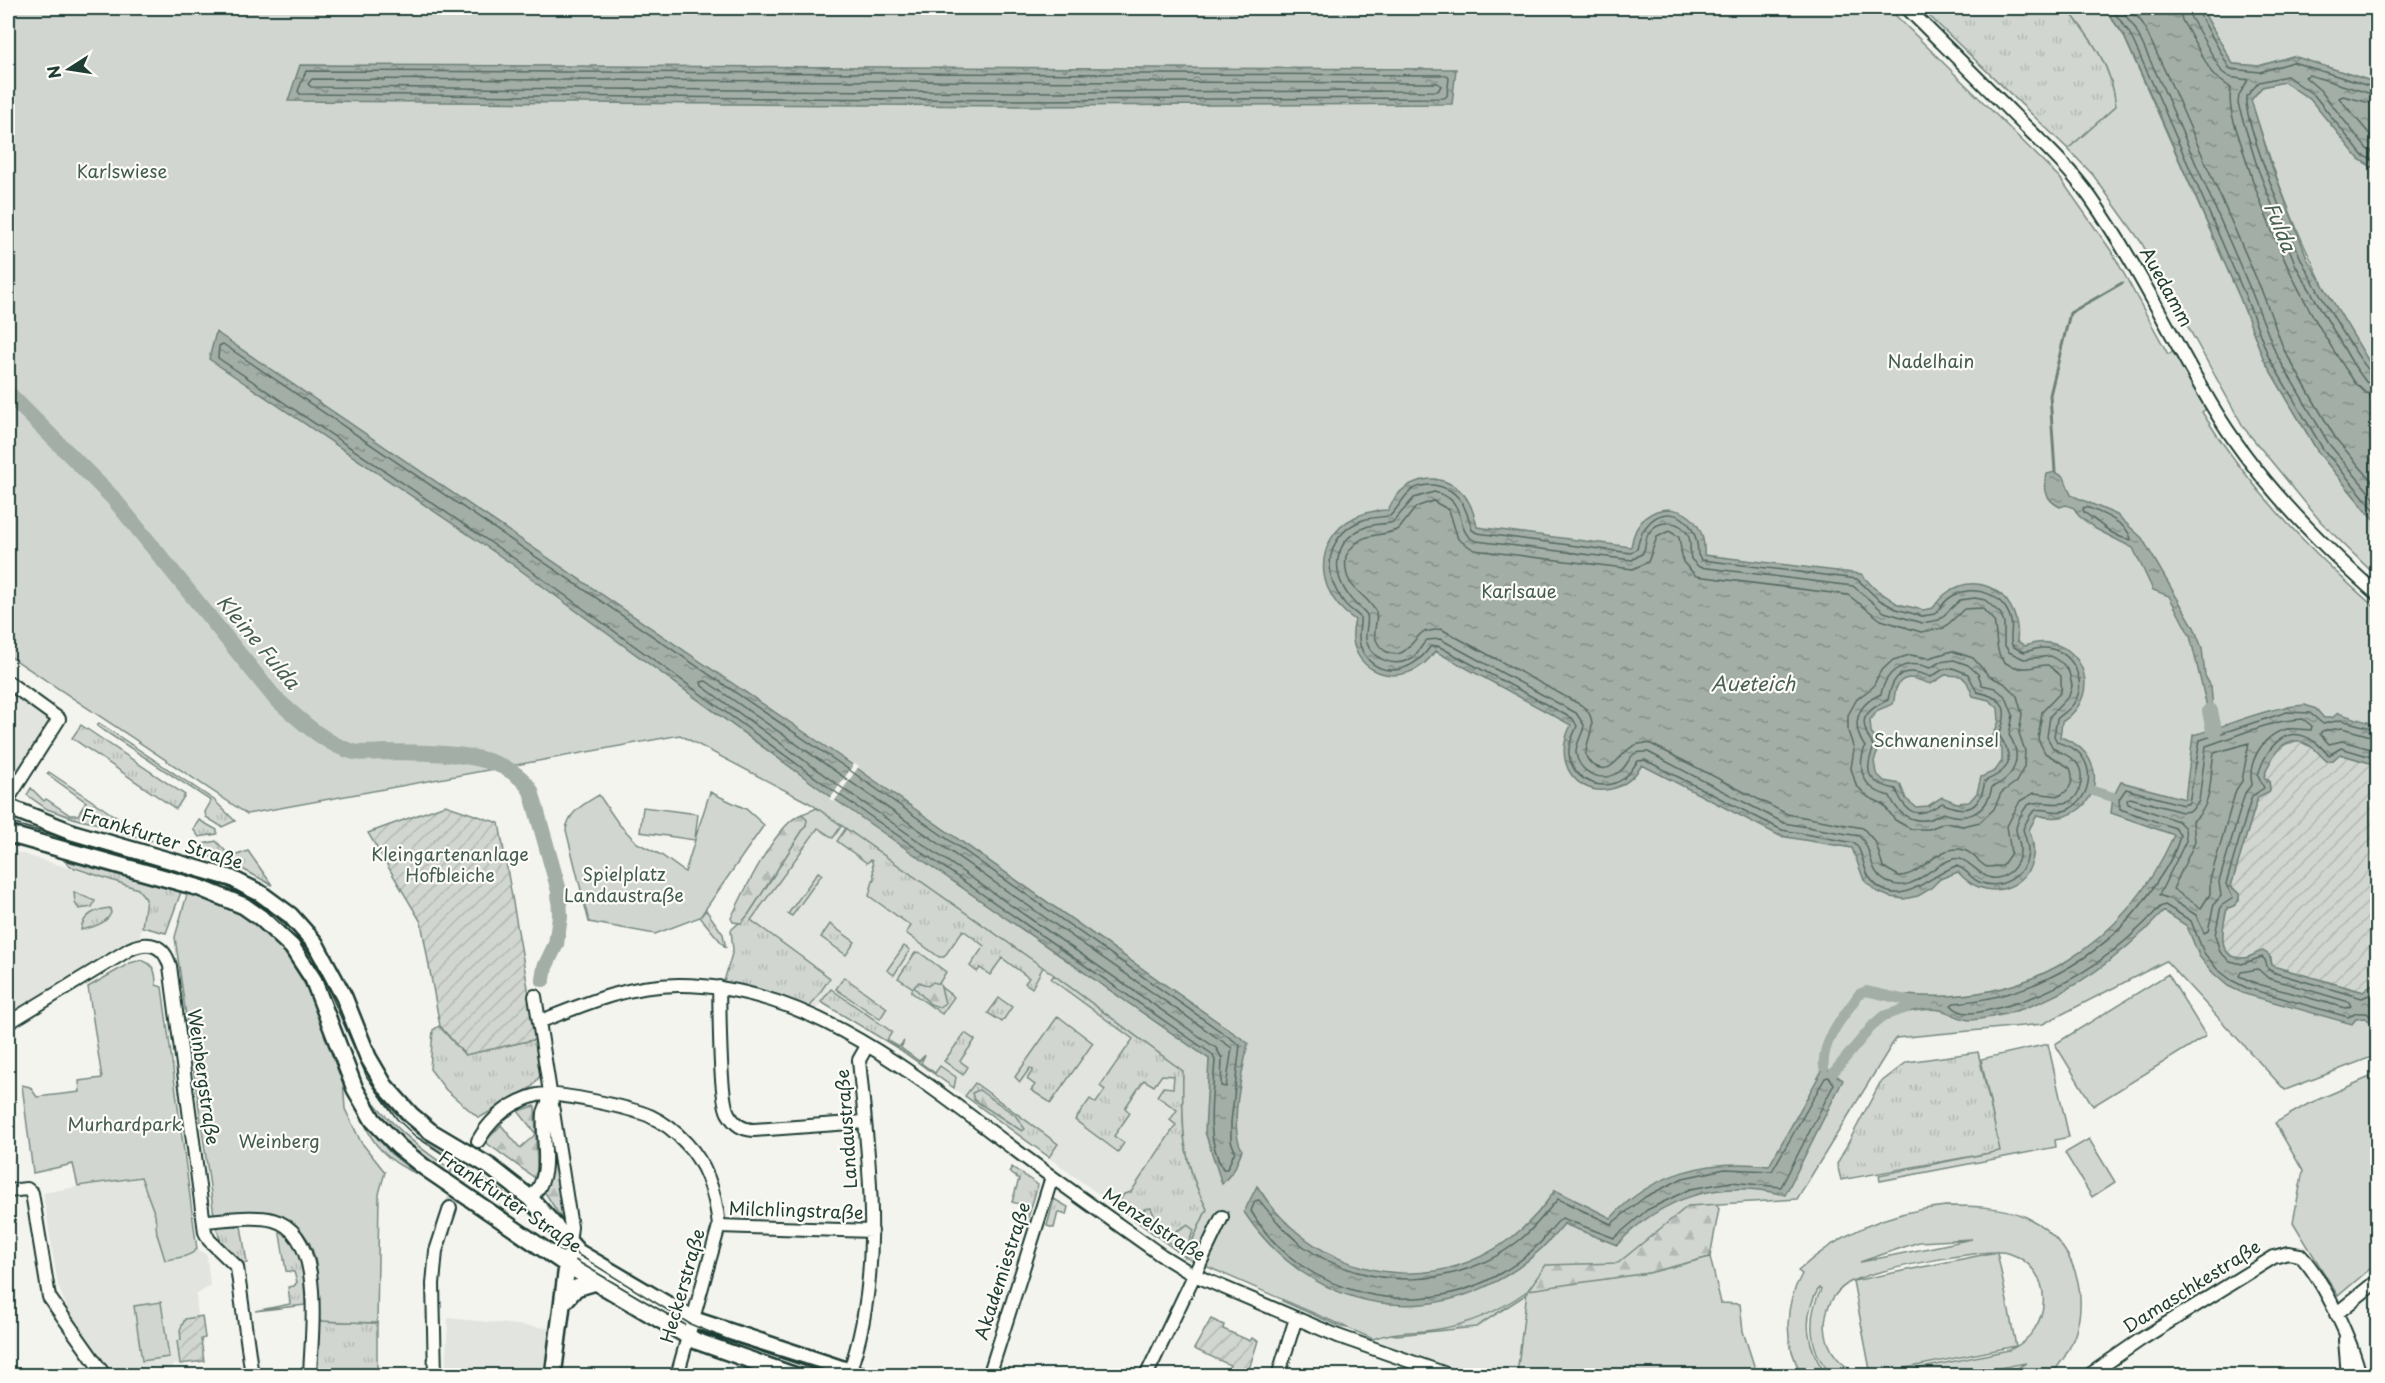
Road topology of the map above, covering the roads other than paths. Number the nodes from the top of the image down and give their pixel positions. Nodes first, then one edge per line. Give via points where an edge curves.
1 (1907, 8) edge
2 (2378, 595) edge
3 (8, 682) edge
4 (8, 799) edge
5 (8, 807) edge
6 (8, 834) edge
7 (719, 987) junction
8 (535, 996) dead end
9 (8, 1021) edge
10 (539, 1022) junction
11 (867, 1046) junction
12 (552, 1095) junction
13 (864, 1122) junction
14 (478, 1141) tunnel mouth
15 (1052, 1177) junction
16 (8, 1191) edge
17 (530, 1198) junction
18 (450, 1208) tunnel mouth
19 (1222, 1217) dead end
20 (204, 1221) junction
21 (719, 1226) junction
22 (872, 1231) junction
23 (569, 1243) junction
24 (567, 1265) junction
25 (1192, 1274) junction
26 (2378, 1280) edge
27 (596, 1282) junction
28 (563, 1303) junction
29 (2336, 1314) junction
30 (1296, 1318) junction
31 (692, 1319) junction
32 (687, 1336) junction
33 (2345, 1336) junction
34 (2357, 1361) junction
35 (854, 1374) edge
36 (105, 1376) edge
37 (252, 1376) edge
38 (310, 1376) edge
39 (435, 1376) edge
40 (553, 1376) edge
41 (677, 1376) edge
42 (796, 1376) edge
43 (989, 1376) edge
44 (1146, 1376) edge
45 (1278, 1376) edge
46 (1452, 1376) edge
47 (2088, 1376) edge
48 (2348, 1376) edge
49 (2361, 1376) edge
50 (2372, 1376) edge

1 - 2 street, Auedamm via 2060,161 2088,195 2126,250 2235,442 2284,503
3 - 4 street via 59,719
5 - 17 main road, Frankfurter Straße via 74,833 230,878 290,915 315,943 332,971 368,1057 385,1086 430,1131 489,1166
6 - 24 main road, Frankfurter Straße via 200,888 244,906 261,918 292,947 313,980 356,1089 386,1135 424,1167
7 - 10 street, Landaustraße via 638,987
7 - 11 street, Landaustraße via 819,1018
7 - 13 street via 724,1103 736,1124 744,1130 754,1130
8 - 10 street
9 - 20 street, Weinbergstraße via 130,949 143,944 160,947 170,966
10 - 12 street
11 - 13 street, Landaustraße via 859,1060
11 - 15 street, Menzelstraße
12 - 14 street via 514,1104 486,1126
12 - 17 street via 544,1112 545,1173 539,1190
12 - 21 street, Heckerstraße via 623,1108 650,1116 672,1129 705,1172 716,1201
12 - 23 street via 571,1227
13 - 22 street, Landaustraße
15 - 25 street, Menzelstraße
15 - 43 street, Akademiestraße
16 - 36 street via 27,1189 32,1193 49,1297
17 - 23 main road, Frankfurter Straße
18 - 39 street via 436,1251 433,1284
19 - 25 street
20 - 37 street, Weinbergstraße via 209,1240 237,1267
20 - 38 street via 272,1220 297,1235 310,1273
21 - 22 street, Milchlingstraße
21 - 31 street, Heckerstraße via 702,1296
22 - 35 street, Landaustraße via 867,1307
23 - 24 main road
23 - 31 main road, Frankfurter Straße
24 - 27 main road, Frankfurter Straße
24 - 28 main road
25 - 30 street, Menzelstraße
25 - 44 street
26 - 29 street
27 - 28 main road via 576,1288
27 - 32 main road, Frankfurter Straße
28 - 40 main road
29 - 33 street, Damaschkestraße
29 - 47 street, Damaschkestraße via 2306,1262 2294,1253 2281,1254
30 - 45 street
30 - 46 street, Menzelstraße
31 - 32 street, Heckerstraße
31 - 35 main road, Frankfurter Straße
32 - 41 street, Heckerstraße
32 - 42 main road, Frankfurter Straße
33 - 34 street, Damaschkestraße
33 - 48 street, Damaschkestraße
34 - 49 street, Damaschkestraße
34 - 50 street

